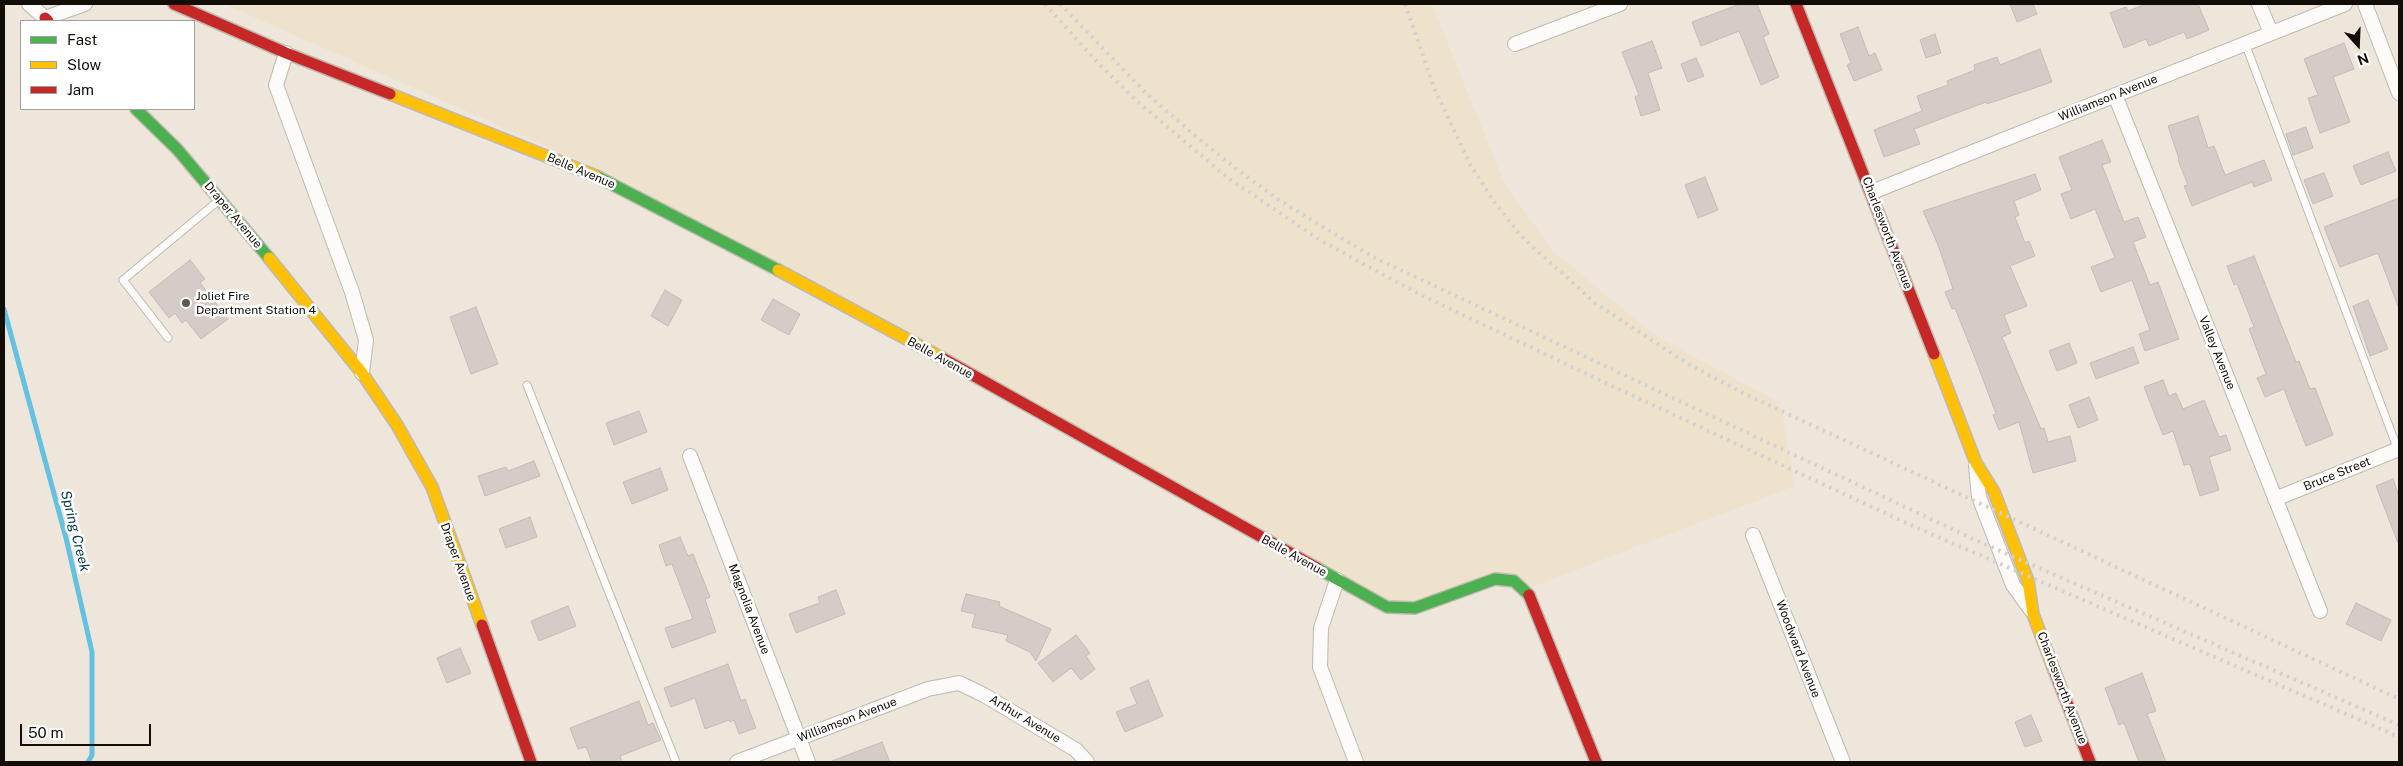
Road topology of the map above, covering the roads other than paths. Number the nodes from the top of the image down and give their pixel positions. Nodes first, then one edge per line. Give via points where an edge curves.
1 (29, 4) edge
2 (85, 4) edge
3 (174, 4) edge
4 (1620, 4) edge
5 (1796, 4) edge
6 (2259, 4) edge
7 (2345, 4) edge
8 (2365, 4) edge
9 (47, 20) edge
10 (2270, 33) junction
11 (2245, 43) junction
12 (1515, 44) dead end
13 (286, 53) junction
14 (2399, 93) edge
15 (2115, 95) junction
16 (137, 110) edge
17 (1872, 192) junction
18 (221, 200) junction
19 (168, 338) dead end
20 (362, 373) junction
21 (527, 385) dead end
22 (2399, 450) edge
23 (690, 456) dead end
24 (1976, 463) joint
25 (2274, 499) junction
26 (1753, 535) dead end
27 (1337, 580) junction
28 (2320, 611) dead end
29 (2033, 614) joint
30 (959, 683) joint
31 (799, 738) junction
32 (531, 762) edge
33 (676, 762) edge
34 (737, 762) edge
35 (808, 762) edge
36 (1087, 762) edge
37 (1356, 762) edge
38 (1596, 762) edge
39 (1843, 762) edge
40 (2090, 762) edge

1 - 9 street
2 - 9 street
3 - 13 street, Belle Avenue
4 - 12 street
5 - 17 street, Charlesworth Avenue
6 - 10 street
7 - 10 street, Williamson Avenue
8 - 14 street
10 - 11 street, Williamson Avenue
11 - 15 street, Williamson Avenue
11 - 22 lane
13 - 20 street via 276,85 352,292 366,340
13 - 27 street, Belle Avenue via 613,184 929,351
15 - 17 street, Williamson Avenue
15 - 25 street, Valley Avenue
16 - 18 street, Draper Avenue via 177,149
17 - 24 street, Charlesworth Avenue
18 - 19 lane via 123,280
18 - 20 street, Draper Avenue
20 - 32 street, Draper Avenue via 397,425 432,487
21 - 33 lane
22 - 25 street, Bruce Street
23 - 31 street, Magnolia Avenue
24 - 29 street, Charlesworth Avenue via 1979,496 2013,585
25 - 28 street, Valley Avenue
26 - 39 street, Woodward Avenue
27 - 37 street via 1321,628 1320,667
27 - 38 street, Belle Avenue via 1387,607 1415,608 1495,579 1514,580 1531,596
29 - 40 street, Charlesworth Avenue
30 - 31 street, Williamson Avenue via 928,689
30 - 36 street, Arthur Avenue via 1076,750
31 - 34 street, Williamson Avenue
31 - 35 street, Magnolia Avenue

